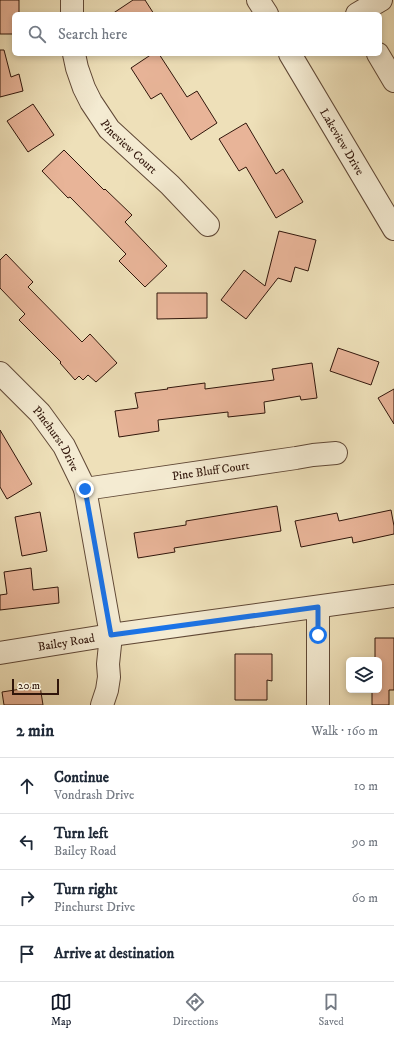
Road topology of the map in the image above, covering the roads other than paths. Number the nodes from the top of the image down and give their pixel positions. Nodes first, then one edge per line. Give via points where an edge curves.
1 (72, 0) edge
2 (258, 0) edge
3 (346, 0) edge
4 (381, 0) edge
5 (72, 12) edge
6 (266, 12) edge
7 (353, 12) edge
8 (360, 12) edge
9 (74, 56) edge
10 (291, 56) edge
11 (379, 56) edge
12 (394, 81) edge
13 (208, 225) dead end
14 (394, 229) edge
15 (0, 373) edge
16 (336, 453) dead end
17 (85, 489) junction
18 (394, 596) edge
19 (318, 607) junction
20 (111, 635) junction
21 (0, 653) edge
22 (102, 705) edge
23 (318, 705) edge

1 - 5 street
2 - 6 street
3 - 7 street
4 - 8 street
9 - 13 street, Pineview Court via 84,88 108,130 170,185
10 - 14 street, Lakeview Drive
11 - 12 street
15 - 17 street, Pinehurst Drive via 40,413 64,446
16 - 17 street, Pine Bluff Court
17 - 20 street, Pinehurst Drive
18 - 19 street, Bailey Road
19 - 20 street, Bailey Road
19 - 23 street
20 - 21 street, Bailey Road
20 - 22 street, Pinehurst Drive via 109,677

